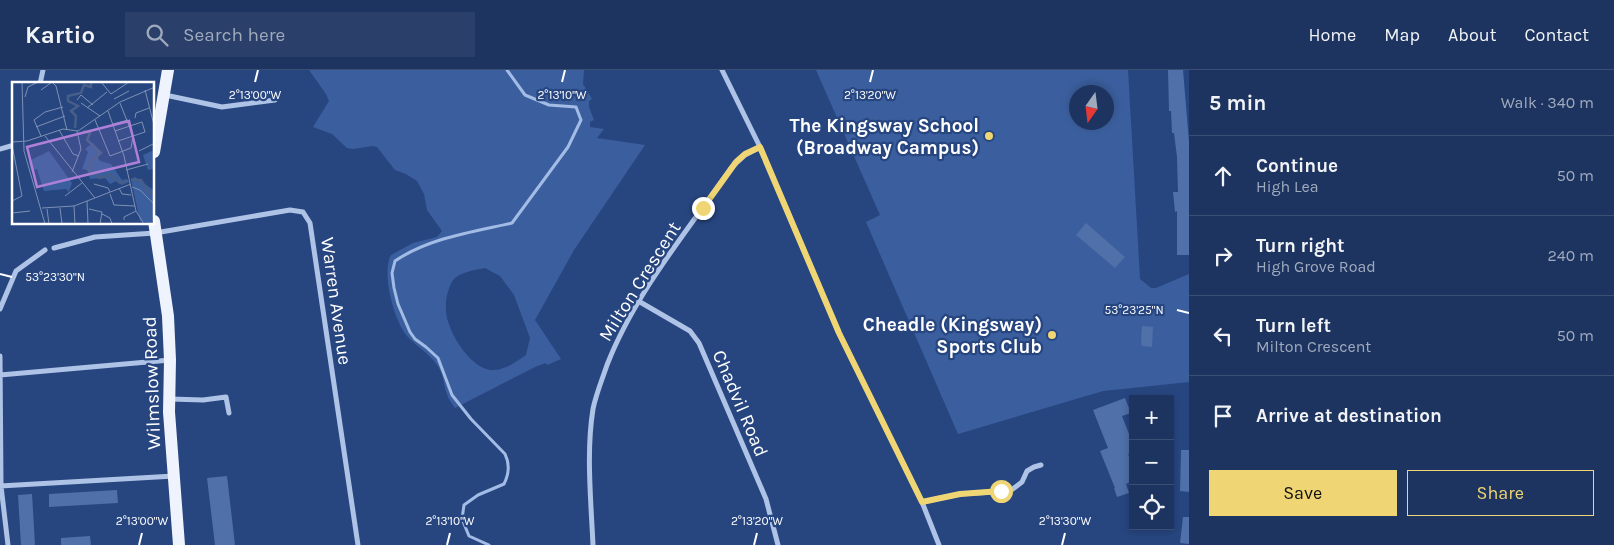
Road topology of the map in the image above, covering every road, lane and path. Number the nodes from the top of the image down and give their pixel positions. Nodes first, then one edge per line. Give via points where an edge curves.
1 (168, 70) edge
2 (722, 70) edge
3 (165, 95) junction
4 (275, 100) dead end
5 (155, 147) edge
6 (760, 147) junction
7 (155, 227) edge
8 (54, 248) dead end
9 (45, 250) dead end
10 (640, 302) junction
11 (0, 309) edge
12 (0, 356) edge
13 (170, 360) junction
14 (0, 375) edge
15 (170, 399) junction
16 (229, 413) dead end
17 (1041, 465) dead end
18 (174, 476) junction
19 (1, 486) edge
20 (922, 502) junction
21 (8, 545) edge
22 (179, 545) edge
23 (358, 545) edge
24 (593, 545) edge
25 (778, 545) edge
26 (940, 545) edge

1 - 3 main road
2 - 6 street
3 - 4 street via 222,107
3 - 5 main road
6 - 10 street, Milton Crescent via 745,154 732,167
6 - 20 street via 839,333
7 - 8 street, Warren Avenue
7 - 13 main road, Wilmslow Road via 168,316
7 - 23 street, Warren Avenue via 191,228 290,210 303,212 310,223
9 - 11 street via 16,270
10 - 24 street, Milton Crescent via 612,352 593,409 590,437
10 - 25 street, Chadvil Road via 690,331 699,343 766,499
12 - 14 street
13 - 14 street
13 - 15 main road, Wilmslow Road
14 - 19 street
15 - 16 street via 226,398
15 - 18 main road, Wilmslow Road
17 - 20 street via 1027,471 1022,482 1010,491 960,494
18 - 19 street
18 - 22 main road, Wilmslow Road
19 - 21 street
20 - 26 street

